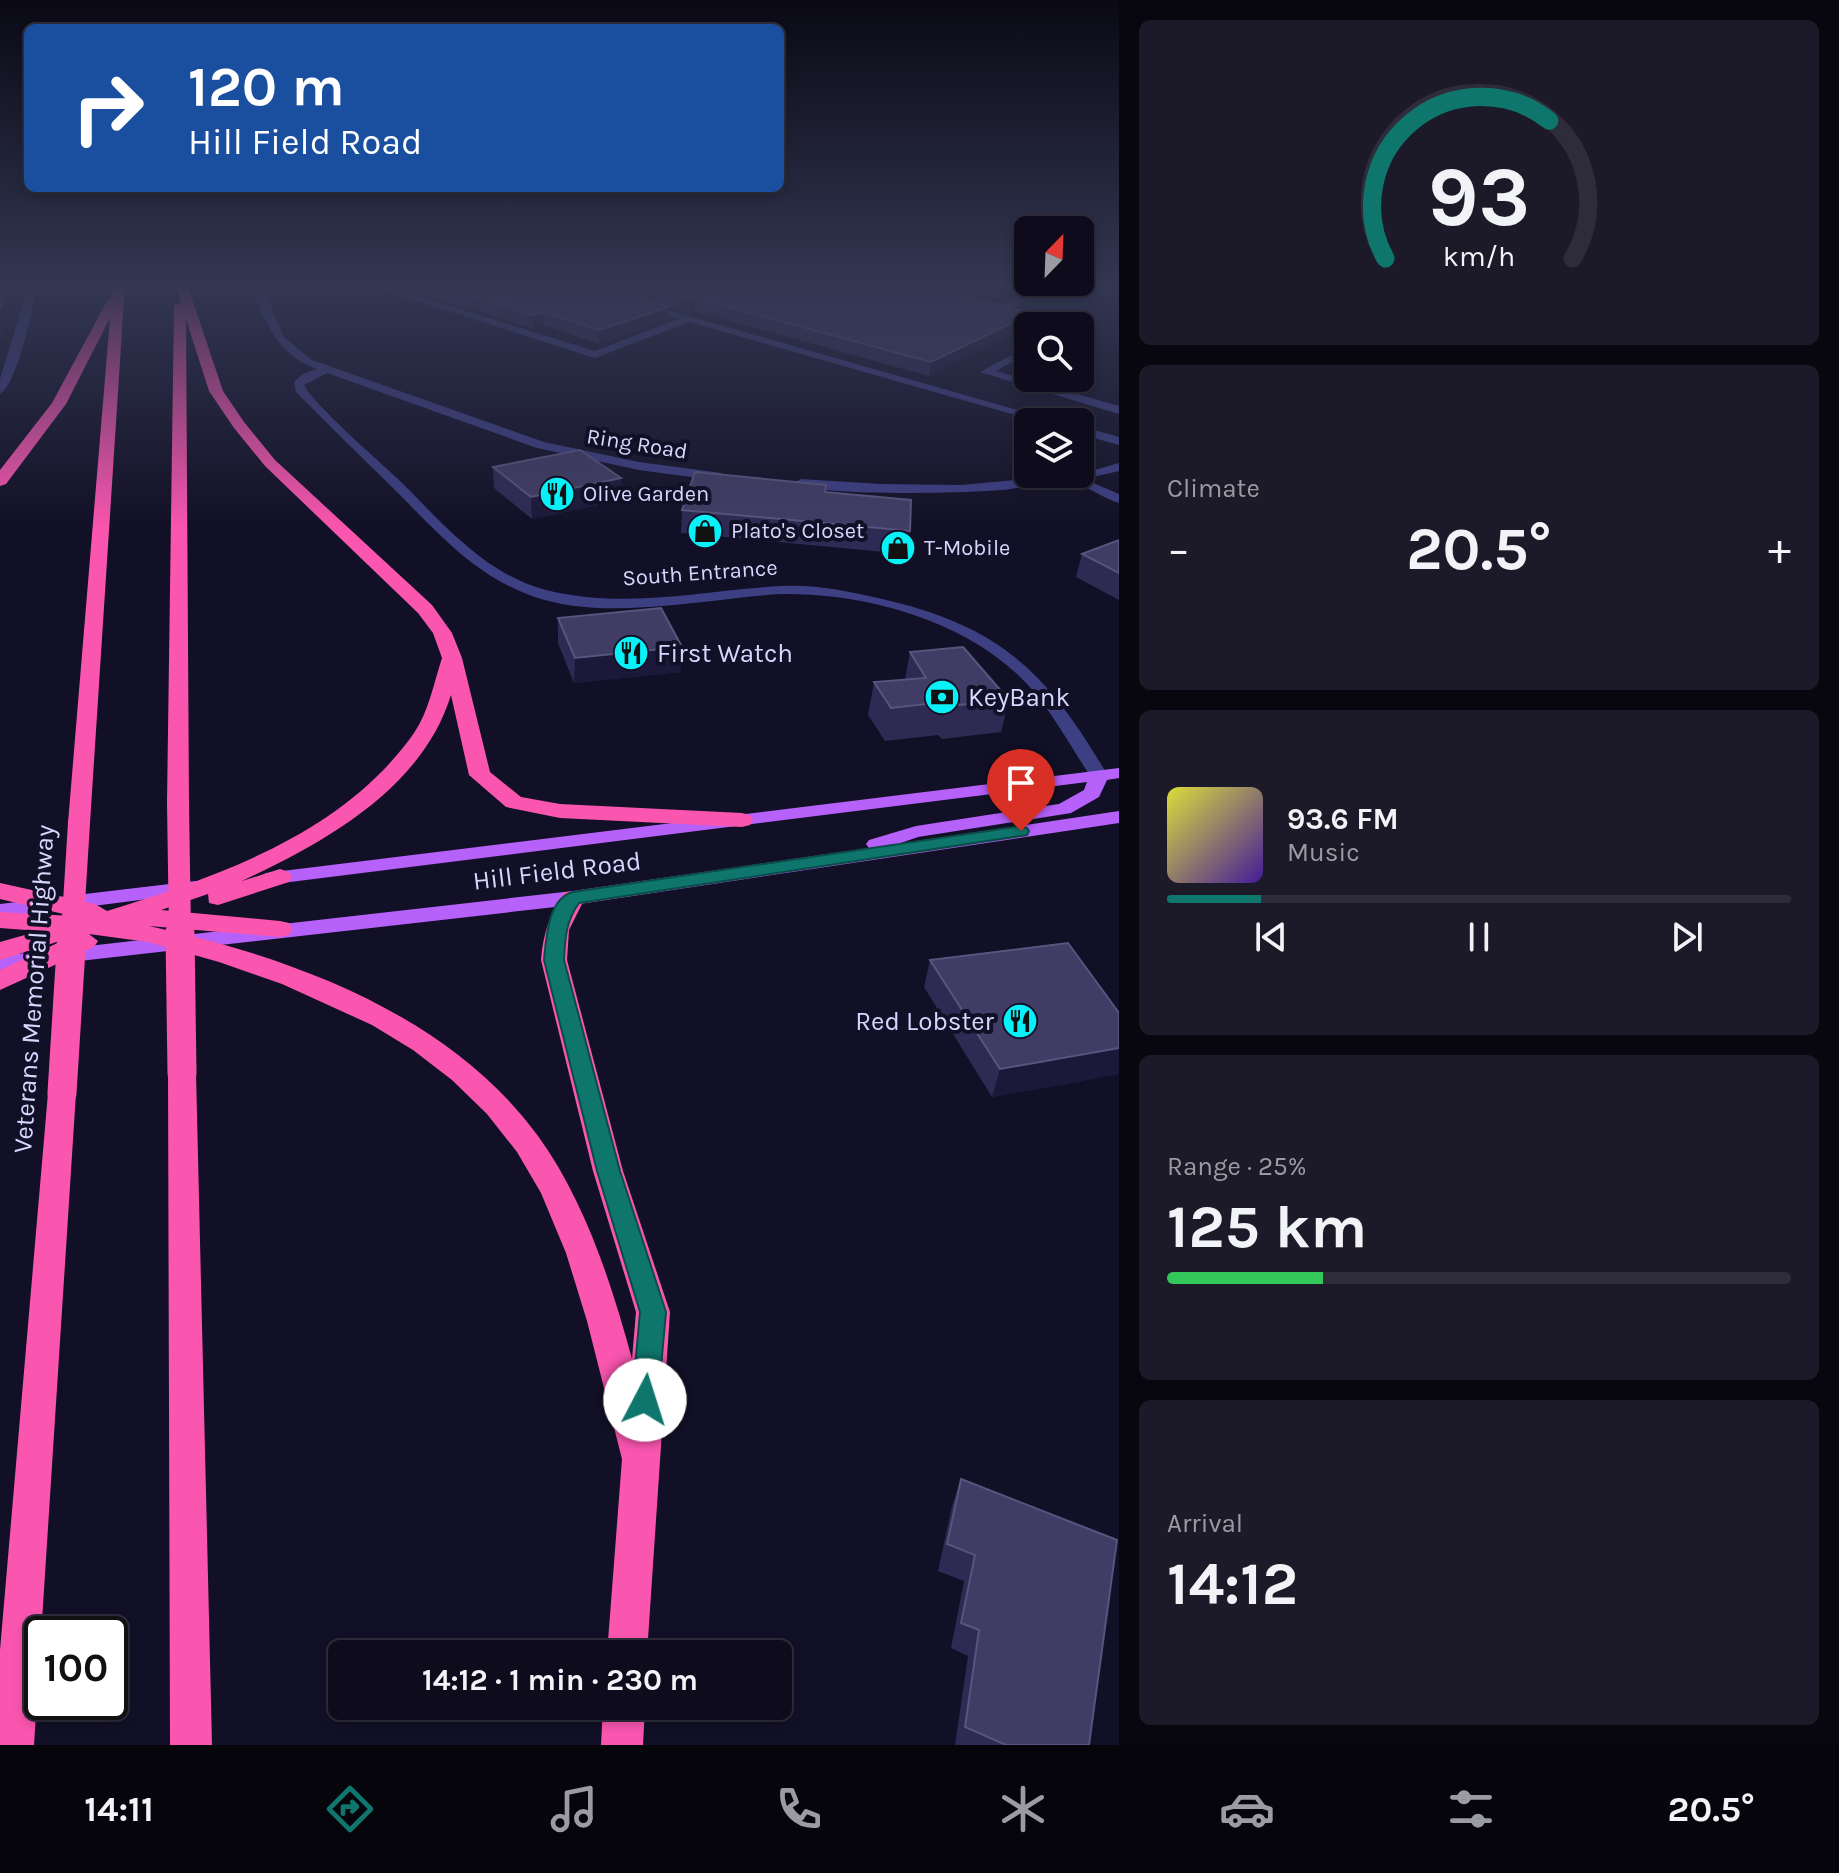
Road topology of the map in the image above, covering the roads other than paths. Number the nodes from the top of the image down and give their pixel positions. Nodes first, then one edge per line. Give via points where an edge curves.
1 (79, 365) edge
2 (113, 365) edge
3 (180, 365) edge
4 (207, 365) edge
5 (289, 365) edge
6 (319, 365) edge
7 (853, 365) edge
8 (998, 365) edge
9 (327, 369) junction
10 (4, 373) edge
11 (294, 373) junction
12 (1014, 380) edge
13 (0, 391) edge
14 (1056, 392) edge
15 (1119, 410) edge
16 (1014, 411) edge
17 (1094, 434) edge
18 (1119, 441) edge
19 (1119, 467) edge
20 (1094, 472) edge
21 (733, 478) edge
22 (0, 481) edge
23 (790, 482) edge
24 (1014, 485) edge
25 (1094, 488) edge
26 (1119, 499) edge
27 (452, 658) junction
28 (1119, 773) edge
29 (1099, 776) junction
30 (1119, 817) edge
31 (742, 820) junction
32 (803, 865) junction
33 (280, 877) junction
34 (216, 885) junction
35 (0, 891) edge
36 (573, 898) junction
37 (51, 904) junction
38 (0, 911) edge
39 (151, 918) junction
40 (0, 920) edge
41 (115, 922) junction
42 (78, 926) junction
43 (280, 929) junction
44 (183, 942) junction
45 (0, 951) edge
46 (49, 956) junction
47 (0, 963) edge
48 (0, 981) edge
49 (640, 1459) junction
50 (628, 1640) edge
51 (623, 1720) edge
52 (13, 1745) edge
53 (191, 1745) edge
54 (622, 1745) edge

1 - 22 highway via 59,404
2 - 52 highway, Veterans Memorial Highway, bridge
3 - 53 highway, bridge via 178,803
4 - 27 highway via 216,391 270,463 425,609
5 - 11 street
6 - 9 street, Ring Road
7 - 16 street
8 - 12 street via 986,372
9 - 11 street
9 - 21 street, Ring Road via 554,449
10 - 13 street
11 - 29 street, South Entrance via 303,393 470,557 502,579 539,592 604,602 797,590 922,613 981,638 1014,660 1076,737
14 - 15 street
17 - 18 street
19 - 20 street
23 - 24 street via 928,490
25 - 26 street
27 - 31 highway via 480,775 514,802 560,811
27 - 34 highway via 425,734 394,773 306,840
28 - 29 main road, Hill Field Road
29 - 31 main road, Hill Field Road
29 - 32 main road via 1092,793 1064,809 916,832
30 - 32 main road, Hill Field Road
31 - 33 main road, Hill Field Road
32 - 36 main road, Hill Field Road
33 - 34 main road, Hill Field Road
33 - 39 highway
34 - 37 main road, Hill Field Road
34 - 41 highway
35 - 37 highway
36 - 43 main road, Hill Field Road
36 - 49 highway via 558,922 554,960 608,1171 653,1312
37 - 38 main road, Hill Field Road
37 - 41 highway
39 - 41 highway
39 - 43 highway
40 - 42 highway
41 - 42 highway
41 - 44 highway
41 - 46 highway
42 - 45 highway
43 - 44 main road, Hill Field Road
44 - 46 main road, Hill Field Road
44 - 49 highway via 365,1008 426,1043 494,1104 536,1158 598,1295
46 - 47 main road, Hill Field Road
46 - 48 highway
49 - 50 highway
51 - 54 highway

